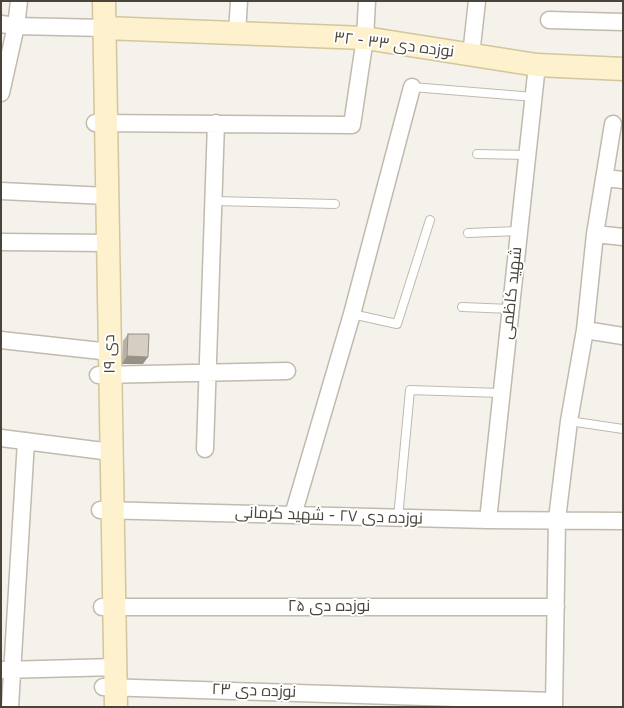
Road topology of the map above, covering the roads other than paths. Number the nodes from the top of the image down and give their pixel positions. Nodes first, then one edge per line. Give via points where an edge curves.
1 (19, 1) edge
2 (93, 1) edge
3 (104, 1) edge
4 (239, 1) edge
5 (367, 1) edge
6 (477, 1) edge
7 (549, 20) dead end
8 (623, 22) edge
9 (9, 25) edge
10 (99, 28) junction
11 (237, 33) junction
12 (365, 38) junction
13 (470, 55) junction
14 (538, 65) junction
15 (623, 69) edge
16 (412, 87) joint
17 (1, 93) edge
18 (534, 97) junction
19 (100, 122) junction
20 (216, 124) junction
21 (613, 124) dead end
22 (476, 154) dead end
23 (528, 155) junction
24 (604, 178) junction
25 (623, 180) edge
26 (1, 191) edge
27 (101, 195) junction
28 (214, 201) junction
29 (335, 204) dead end
30 (430, 220) dead end
31 (519, 231) junction
32 (468, 233) dead end
33 (595, 234) junction
34 (623, 237) edge
35 (1, 242) edge
36 (102, 243) junction
37 (462, 307) dead end
38 (511, 308) junction
39 (352, 314) junction
40 (585, 330) junction
41 (623, 336) edge
42 (1, 340) edge
43 (104, 352) junction
44 (287, 371) dead end
45 (206, 372) junction
46 (104, 375) junction
47 (501, 393) junction
48 (569, 421) junction
49 (623, 429) edge
50 (1, 438) edge
51 (26, 441) junction
52 (206, 449) dead end
53 (105, 452) junction
54 (107, 510) junction
55 (294, 515) junction
56 (398, 518) junction
57 (557, 519) junction
58 (488, 520) junction
59 (623, 521) edge
60 (108, 607) junction
61 (556, 607) junction
62 (7, 670) edge
63 (110, 687) edge
64 (409, 702) edge
65 (554, 704) edge
66 (10, 707) edge

1 - 9 street
2 - 10 main road, ۱۹ دی
3 - 10 main road, ۱۹ دی
4 - 11 street
5 - 12 street
6 - 13 street
7 - 8 street
9 - 10 street
9 - 17 street
10 - 11 main road, ۳۲ - نوزده دی ۳۳
10 - 19 main road, ۱۹ دی
11 - 12 main road, ۳۲ - نوزده دی ۳۳
12 - 13 main road, ۳۲ - نوزده دی ۳۳
12 - 20 street via 352,124
13 - 14 main road, ۳۲ - نوزده دی ۳۳
14 - 15 main road, ۳۲ - نوزده دی ۳۳
14 - 18 street, شهید کاظمی
16 - 18 lane
16 - 39 street
18 - 23 street, شهید کاظمی
19 - 20 street
19 - 27 main road, ۱۹ دی
20 - 28 street
21 - 24 street
22 - 23 lane
23 - 31 street, شهید کاظمی
24 - 25 street
24 - 33 street
26 - 27 street
27 - 36 main road, ۱۹ دی
28 - 29 lane
28 - 45 street
30 - 39 lane via 397,324
31 - 32 lane
31 - 38 street, شهید کاظمی
33 - 34 street
33 - 40 street
35 - 36 street
36 - 43 main road, ۱۹ دی
37 - 38 lane
38 - 47 street, شهید کاظمی
39 - 55 street
40 - 41 street
40 - 48 street
42 - 43 street
43 - 46 main road, ۱۹ دی
44 - 45 street
45 - 46 street
45 - 52 street
46 - 53 main road, ۱۹ دی
47 - 56 lane via 410,390
47 - 58 street, شهید کاظمی
48 - 49 lane
48 - 57 street
50 - 51 street
51 - 53 street
51 - 62 street
53 - 54 main road, ۱۹ دی
54 - 55 street, نوزده دی ۲۷ - شهید کرمانی
54 - 60 main road, ۱۹ دی
55 - 56 street, نوزده دی ۲۷ - شهید کرمانی
56 - 58 street, نوزده دی ۲۷ - شهید کرمانی
57 - 58 street, نوزده دی ۲۷ - شهید کرمانی
57 - 59 street, نوزده دی ۲۷ - شهید کرمانی
57 - 61 street
60 - 61 street, نوزده دی ۲۵
60 - 63 main road, ۱۹ دی
61 - 65 street
62 - 63 street, نوزده دی ۲۳
62 - 66 street
63 - 64 street, نوزده دی ۲۳
64 - 65 street, نوزده دی ۲۳

